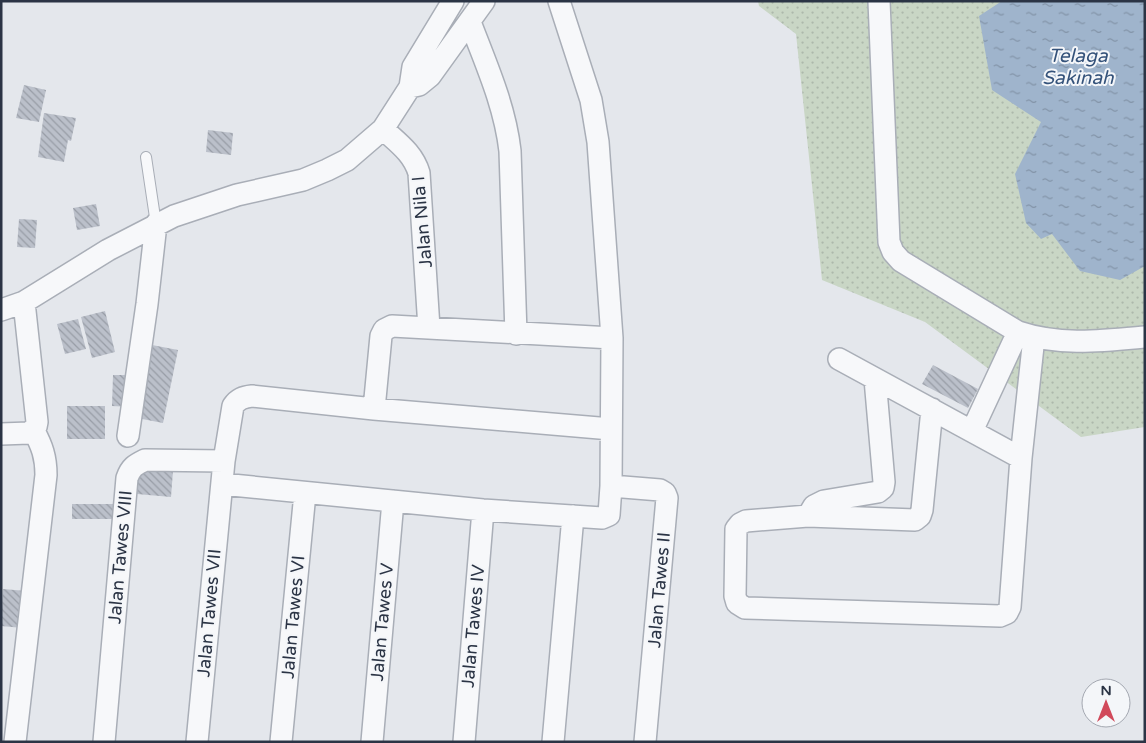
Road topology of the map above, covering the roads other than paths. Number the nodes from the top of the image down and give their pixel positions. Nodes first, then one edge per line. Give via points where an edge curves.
1 (453, 1) edge
2 (484, 1) edge
3 (559, 1) edge
4 (879, 1) edge
5 (470, 22) junction
6 (410, 87) junction
7 (383, 130) junction
8 (146, 157) dead end
9 (156, 224) junction
10 (24, 302) junction
11 (1, 310) edge
12 (429, 328) junction
13 (516, 334) junction
14 (1026, 335) junction
15 (1145, 337) edge
16 (612, 338) junction
17 (839, 359) dead end
18 (875, 379) junction
19 (374, 409) junction
20 (932, 409) junction
21 (611, 429) junction
22 (34, 431) junction
23 (972, 431) junction
24 (1, 434) edge
25 (128, 436) dead end
26 (1021, 458) junction
27 (224, 461) junction
28 (222, 484) junction
29 (611, 486) junction
30 (305, 493) junction
31 (393, 501) junction
32 (483, 510) junction
33 (573, 516) junction
34 (808, 516) junction
35 (15, 742) edge
36 (104, 742) edge
37 (197, 742) edge
38 (281, 742) edge
39 (372, 742) edge
40 (464, 742) edge
41 (553, 742) edge
42 (645, 742) edge

1 - 6 street via 413,66
2 - 5 street
3 - 16 street via 596,125
4 - 14 street via 889,242 893,252 901,261
5 - 6 street via 430,76 419,85
5 - 13 street via 508,128
6 - 7 street
7 - 9 street via 347,160 303,180 267,186 213,202
7 - 12 street, Jalan Nila I via 408,151 419,173
8 - 9 lane
9 - 10 street
9 - 25 street
10 - 11 street
10 - 22 street via 37,422
12 - 13 street
12 - 19 street via 392,326 384,330
13 - 16 street
14 - 15 street via 1081,343
14 - 23 street
14 - 26 street
16 - 21 street
17 - 18 street
18 - 20 street
18 - 34 street via 883,488 878,492 824,501 814,506
19 - 21 street, Jalan Tawes VII
19 - 27 street, Jalan Tawes VII via 252,396 242,398 233,406
20 - 23 street
20 - 34 street via 920,516 915,520
21 - 29 street
22 - 24 street
22 - 35 street via 43,449 46,475
23 - 26 street
26 - 34 street via 1010,607 1000,616 745,608 737,603 736,529 740,524
27 - 28 street, Jalan Tawes VII
27 - 36 street, Jalan Tawes VIII via 145,460 134,465 127,478
28 - 30 street
28 - 37 street, Jalan Tawes VII
29 - 33 street via 609,516
29 - 42 street, Jalan Tawes II via 660,490 668,498
30 - 31 street
30 - 38 street, Jalan Tawes VI
31 - 32 street
31 - 39 street, Jalan Tawes V
32 - 33 street
32 - 40 street, Jalan Tawes IV
33 - 41 street

